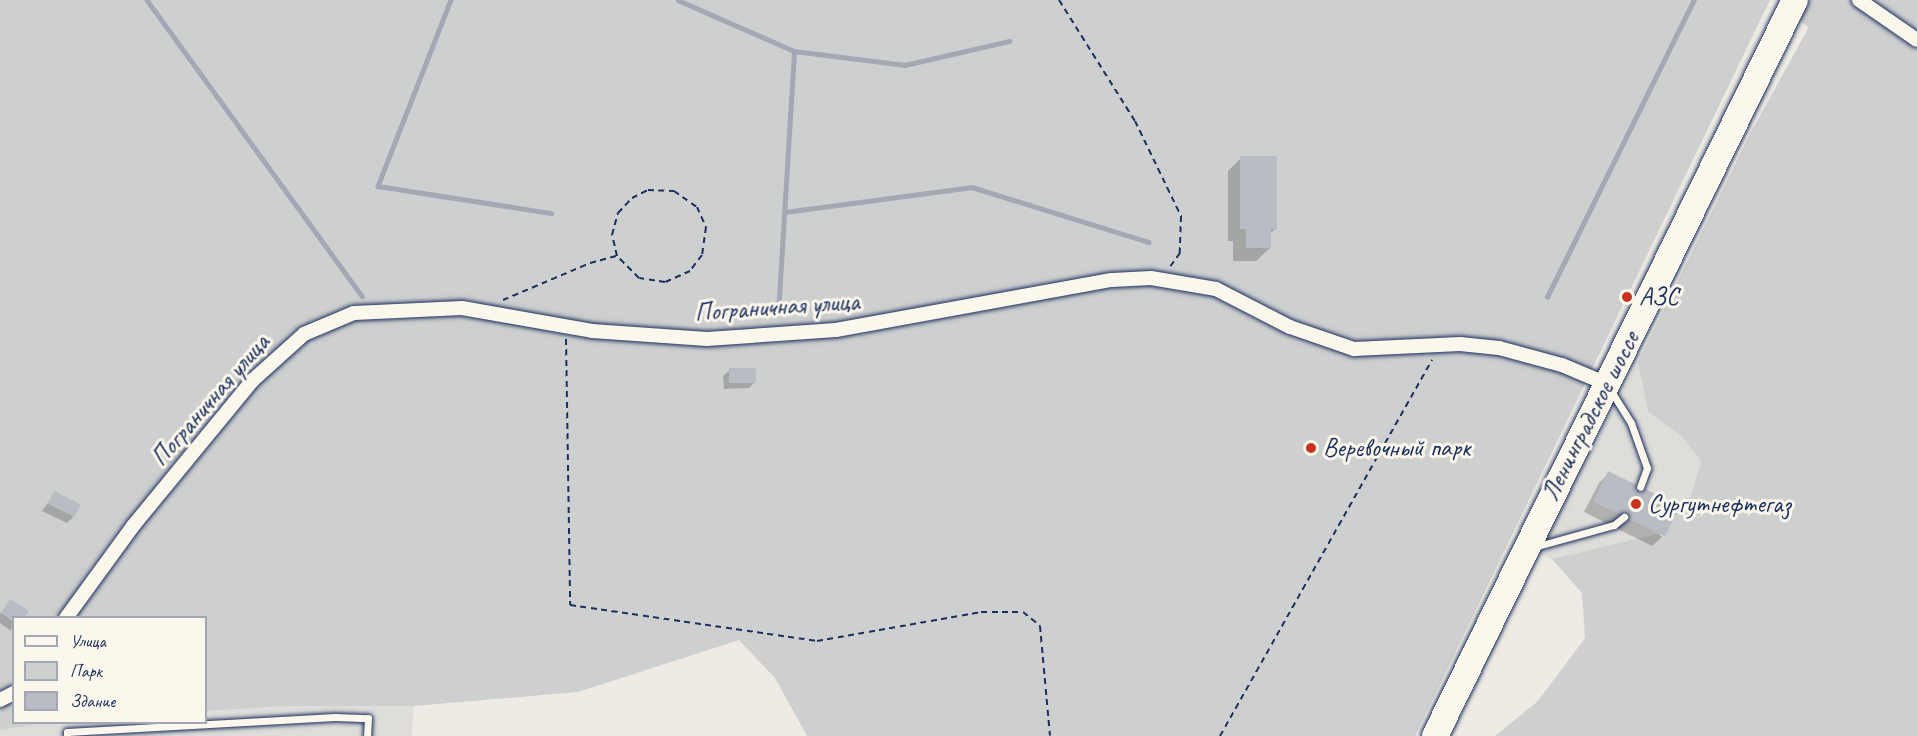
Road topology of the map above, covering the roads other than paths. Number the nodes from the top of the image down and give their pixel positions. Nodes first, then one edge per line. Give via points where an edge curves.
1 (1795, 0) edge
2 (1858, 0) edge
3 (1917, 40) edge
4 (1606, 384) junction
5 (1640, 487) dead end
6 (1624, 517) dead end
7 (1523, 549) junction
8 (67, 616) edge
9 (67, 736) edge
10 (367, 736) edge
11 (1435, 736) edge

1 - 4 highway, Ленинградское шоссе
2 - 3 street
4 - 5 lane via 1631,423 1647,468
4 - 7 highway, Ленинградское шоссе
4 - 8 street, Пограничная улица via 1562,365 1499,348 1441,345 1354,349 1290,327 1227,293 1151,278 1112,280 887,322 707,339 565,328 451,308 354,313 304,334 253,380 133,526
6 - 7 lane via 1614,525
7 - 11 highway, Ленинградское шоссе
9 - 10 lane via 67,732 335,717 368,718

